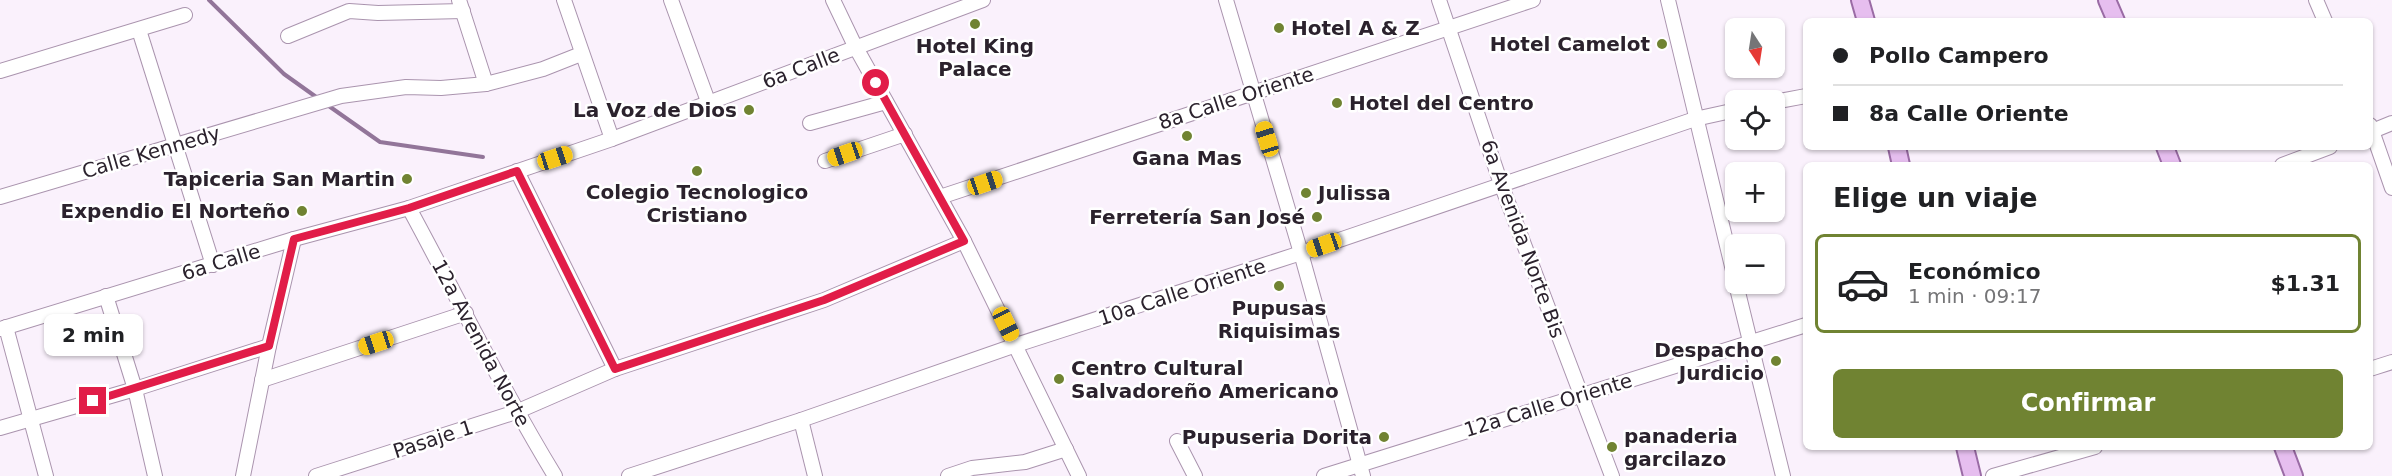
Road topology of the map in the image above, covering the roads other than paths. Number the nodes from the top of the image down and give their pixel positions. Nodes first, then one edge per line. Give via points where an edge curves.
1 (564, 0) edge
2 (671, 0) edge
3 (833, 0) edge
4 (983, 0) edge
5 (1226, 0) edge
6 (1439, 0) edge
7 (1533, 0) edge
8 (1668, 0) edge
9 (1860, 0) edge
10 (2107, 0) edge
11 (2316, 0) edge
12 (461, 5) edge
13 (185, 15) dead end
14 (1865, 18) edge
15 (2115, 18) edge
16 (2324, 18) edge
17 (1449, 27) junction
18 (139, 30) junction
19 (288, 36) dead end
20 (855, 46) junction
21 (582, 54) junction
22 (0, 71) edge
23 (486, 84) junction
24 (1253, 93) junction
25 (1803, 97) edge
26 (1785, 100) edge
27 (886, 102) junction
28 (709, 104) junction
29 (1725, 112) edge
30 (1695, 119) junction
31 (810, 123) dead end
32 (2392, 123) edge
33 (2373, 128) edge
34 (904, 134) junction
35 (2373, 135) edge
36 (612, 140) junction
37 (173, 145) junction
38 (2322, 150) edge
39 (825, 161) dead end
40 (2290, 162) edge
41 (517, 171) junction
42 (1501, 184) junction
43 (2392, 188) edge
44 (0, 197) edge
45 (940, 197) junction
46 (409, 208) junction
47 (294, 239) junction
48 (1725, 239) edge
49 (964, 241) junction
50 (1302, 253) junction
51 (213, 265) junction
52 (1739, 294) edge
53 (106, 296) junction
54 (466, 313) junction
55 (1803, 325) edge
56 (3, 328) edge
57 (1750, 342) junction
58 (1016, 345) junction
59 (269, 346) junction
60 (2392, 362) edge
61 (2373, 368) edge
62 (615, 369) junction
63 (262, 380) junction
64 (135, 389) junction
65 (1581, 394) junction
66 (516, 412) junction
67 (31, 420) junction
68 (801, 420) junction
69 (0, 428) edge
70 (1177, 441) dead end
71 (1066, 449) junction
72 (1966, 450) edge
73 (2084, 450) edge
74 (2284, 450) edge
75 (1025, 462) junction
76 (1361, 470) edge
77 (46, 476) edge
78 (155, 476) edge
79 (243, 476) edge
80 (316, 476) edge
81 (555, 476) edge
82 (629, 476) edge
83 (815, 476) edge
84 (948, 476) edge
85 (1007, 476) edge
86 (1079, 476) edge
87 (1195, 476) edge
88 (1324, 476) edge
89 (1612, 476) edge
90 (1783, 476) edge
91 (1972, 476) edge
92 (1993, 476) edge
93 (2294, 476) edge

1 - 21 street
2 - 28 street
3 - 20 street
4 - 20 street, 6a Calle
5 - 24 street
6 - 17 street, 6a Avenida Norte Bis
7 - 17 street, 8a Calle Oriente
8 - 30 street
9 - 14 main road
10 - 15 main road
11 - 16 street
12 - 19 street via 378,13 349,11
12 - 23 street
13 - 18 street
17 - 24 street, 8a Calle Oriente
17 - 42 street, 6a Avenida Norte Bis
18 - 22 street
18 - 37 street
20 - 27 street
20 - 28 street, 6a Calle
21 - 23 street
21 - 36 street
23 - 37 street, Calle Kennedy via 406,87 329,100
24 - 45 street, 8a Calle Oriente
24 - 50 street
25 - 26 street
27 - 31 street
27 - 34 street
28 - 36 street, 6a Calle
29 - 30 street, 10a Calle Oriente
30 - 42 street, 10a Calle Oriente
30 - 48 street
32 - 33 street
34 - 39 street
34 - 45 street
35 - 43 street
36 - 41 street, 6a Calle
37 - 44 street, Calle Kennedy
37 - 51 street
38 - 40 street
41 - 46 street, 6a Calle
41 - 62 street
42 - 50 street, 10a Calle Oriente
42 - 65 street, 6a Avenida Norte Bis
45 - 49 street
46 - 47 street, 6a Calle
46 - 54 street, 12a Avenida Norte
47 - 51 street, 6a Calle
47 - 59 street
49 - 58 street
49 - 62 street via 824,300
50 - 58 street, 10a Calle Oriente
50 - 76 street
51 - 53 street, 6a Calle
52 - 57 street
53 - 56 street, 6a Calle
53 - 64 street
54 - 63 street
54 - 66 street, 12a Avenida Norte
55 - 57 street, 12a Calle Oriente
56 - 67 street
57 - 65 street, 12a Calle Oriente
57 - 90 street
58 - 68 street, 10a Calle Oriente
58 - 71 street
59 - 63 street
59 - 64 street
60 - 61 street
62 - 66 street
63 - 79 street
64 - 67 street
64 - 78 street
65 - 76 street, 12a Calle Oriente
65 - 89 street, 6a Avenida Norte Bis
66 - 80 street, Pasaje 1
66 - 81 street, 12a Avenida Norte
67 - 69 street
67 - 77 street
68 - 82 street, 10a Calle Oriente
68 - 83 street
70 - 87 street
71 - 75 street
71 - 86 street
72 - 91 main road
73 - 92 street
74 - 93 main road
75 - 84 street via 972,468
75 - 85 street
76 - 88 street, 12a Calle Oriente

